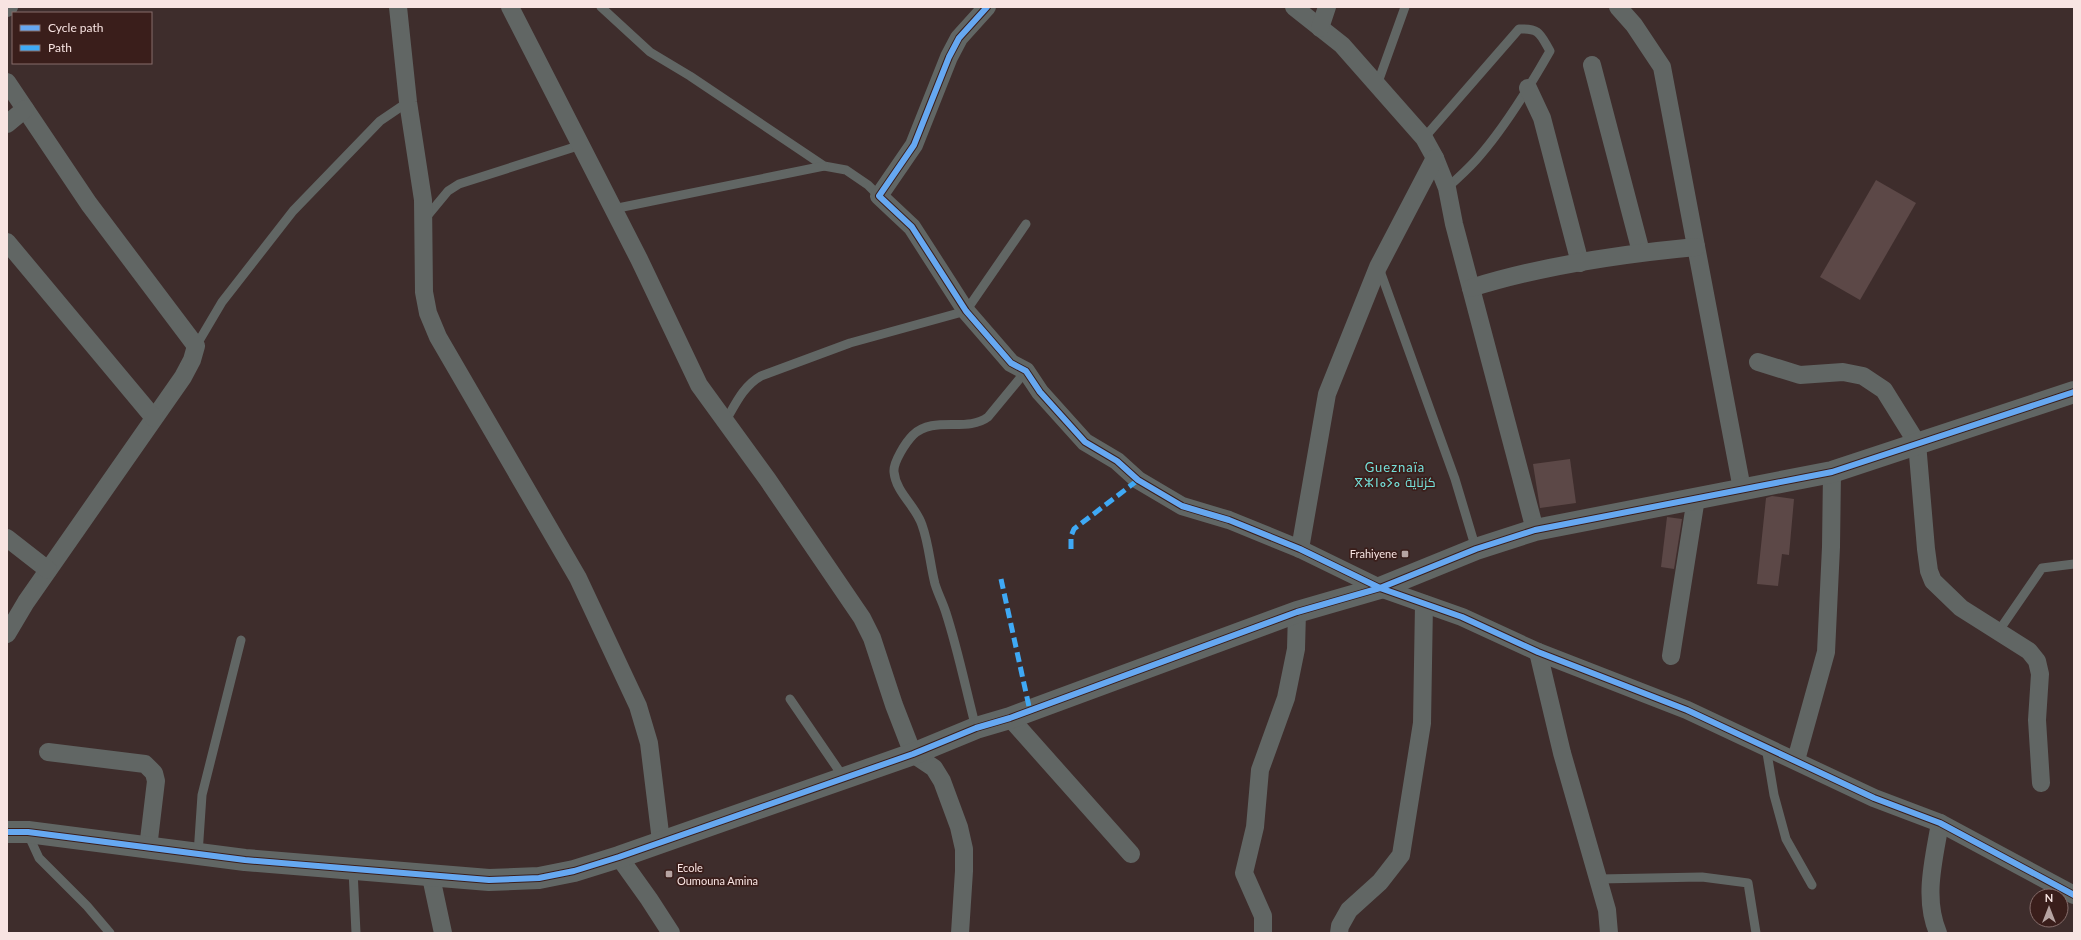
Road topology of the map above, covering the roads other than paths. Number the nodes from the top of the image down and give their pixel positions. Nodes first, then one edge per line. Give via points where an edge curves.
1 (398, 7) edge
2 (510, 7) edge
3 (602, 7) edge
4 (987, 7) edge
5 (1294, 7) edge
6 (1327, 7) edge
7 (1405, 7) edge
8 (1618, 7) edge
9 (1320, 28) junction
10 (1592, 65) dead end
11 (7, 82) edge
12 (1377, 86) junction
13 (1528, 88) junction
14 (408, 102) junction
15 (25, 109) junction
16 (7, 124) edge
17 (1424, 138) junction
18 (581, 145) junction
19 (1435, 158) junction
20 (824, 166) junction
21 (1447, 188) junction
22 (879, 196) junction
23 (614, 209) junction
24 (423, 221) junction
25 (1026, 224) dead end
26 (7, 242) edge
27 (1696, 247) junction
28 (1641, 252) junction
29 (1580, 263) junction
30 (1378, 267) junction
31 (1471, 288) junction
32 (966, 311) junction
33 (196, 346) junction
34 (1758, 362) dead end
35 (1026, 371) junction
36 (2074, 392) edge
37 (154, 418) junction
38 (725, 422) junction
39 (1917, 443) junction
40 (1832, 472) junction
41 (1742, 489) junction
42 (1696, 498) junction
43 (1535, 530) junction
44 (7, 538) edge
45 (1300, 549) junction
46 (1476, 549) junction
47 (2074, 564) edge
48 (48, 570) junction
49 (1380, 588) junction
50 (1424, 604) junction
51 (1297, 612) junction
52 (1998, 632) junction
53 (7, 634) edge
54 (241, 640) dead end
55 (1538, 652) junction
56 (1672, 656) dead end
57 (790, 699) dead end
58 (1010, 718) junction
59 (976, 728) junction
60 (1766, 746) junction
61 (48, 752) dead end
62 (913, 754) junction
63 (1796, 760) junction
64 (844, 778) junction
65 (2041, 783) dead end
66 (1940, 823) junction
67 (17, 832) edge
68 (661, 841) junction
69 (148, 848) junction
70 (198, 854) junction
71 (1131, 854) dead end
72 (619, 857) junction
73 (353, 870) junction
74 (431, 877) junction
75 (1599, 879) junction
76 (1812, 886) dead end
77 (2074, 895) edge
78 (110, 933) edge
79 (356, 933) edge
80 (443, 933) edge
81 (671, 933) edge
82 (960, 933) edge
83 (1263, 933) edge
84 (1339, 933) edge
85 (1609, 933) edge
86 (1756, 933) edge
87 (1938, 933) edge

1 - 14 street
2 - 18 street
3 - 20 lane via 650,52
4 - 22 street via 959,38 914,145
5 - 9 street
6 - 9 street
7 - 12 lane
8 - 27 street via 1634,25 1662,67
9 - 12 street via 1342,45
10 - 28 street
11 - 15 street
12 - 17 street
13 - 17 lane via 1550,51 1539,31 1530,28 1519,29
13 - 21 lane via 1482,154
13 - 29 street via 1542,118
14 - 24 street via 423,200
14 - 33 lane via 380,121 293,211 222,302
15 - 16 street
15 - 33 street via 89,204
17 - 19 street
18 - 23 street
18 - 24 lane via 459,184 448,191
19 - 21 street
19 - 30 street
20 - 22 lane via 846,170 868,184
20 - 23 lane
21 - 31 street
22 - 32 street via 912,227
23 - 38 street via 699,385
24 - 68 street via 424,292 428,313 438,337 578,578 638,706 649,743
25 - 32 lane
26 - 37 street
27 - 28 street
27 - 41 street
28 - 29 street
29 - 31 street via 1505,277
30 - 45 street via 1327,394
30 - 46 lane via 1455,479
31 - 43 street
32 - 35 street via 1011,363
32 - 38 lane via 850,343 761,376 751,382
33 - 37 street via 192,360
34 - 39 street via 1800,375 1843,372 1863,376 1884,390
35 - 45 street via 1040,392 1085,442 1117,461 1138,480 1182,506 1229,520
35 - 59 lane via 981,423 942,424 922,429 914,434 894,470 896,481 923,526 936,585 946,613
36 - 39 street
37 - 48 street
38 - 62 street via 768,480 862,618 872,638
39 - 40 street
39 - 52 street via 1926,549 1932,581 1961,608
40 - 41 street
40 - 63 street via 1826,652
41 - 42 street
42 - 43 street
42 - 56 street
43 - 46 street
44 - 48 street
45 - 49 street
46 - 49 street
47 - 52 lane via 2042,568
48 - 53 street
49 - 50 street
49 - 51 street
50 - 55 street via 1462,617
50 - 84 street via 1422,723 1401,856 1380,882 1349,910
51 - 58 street
51 - 83 street via 1296,649 1286,698 1260,770 1255,827 1244,873 1263,916
52 - 65 street via 2029,651 2037,661 2040,674 2037,720
54 - 70 lane via 202,795
55 - 60 street via 1687,710
55 - 75 street via 1562,753
57 - 64 lane
58 - 59 street
58 - 71 street
59 - 62 street
60 - 63 street
60 - 76 lane via 1774,795 1786,839
61 - 69 street via 145,764 154,773 156,781
62 - 64 street
62 - 82 street via 934,768 942,781 959,827 964,849
63 - 66 street via 1874,798
64 - 68 street
66 - 77 street
66 - 87 street via 1931,878 1930,908
67 - 69 street
67 - 78 lane
68 - 72 street
69 - 70 street
70 - 73 street
72 - 74 street via 574,871 539,878 489,880
72 - 81 street
73 - 74 street
73 - 79 lane
74 - 80 street
75 - 85 street via 1607,910
75 - 86 lane via 1702,877 1748,883

